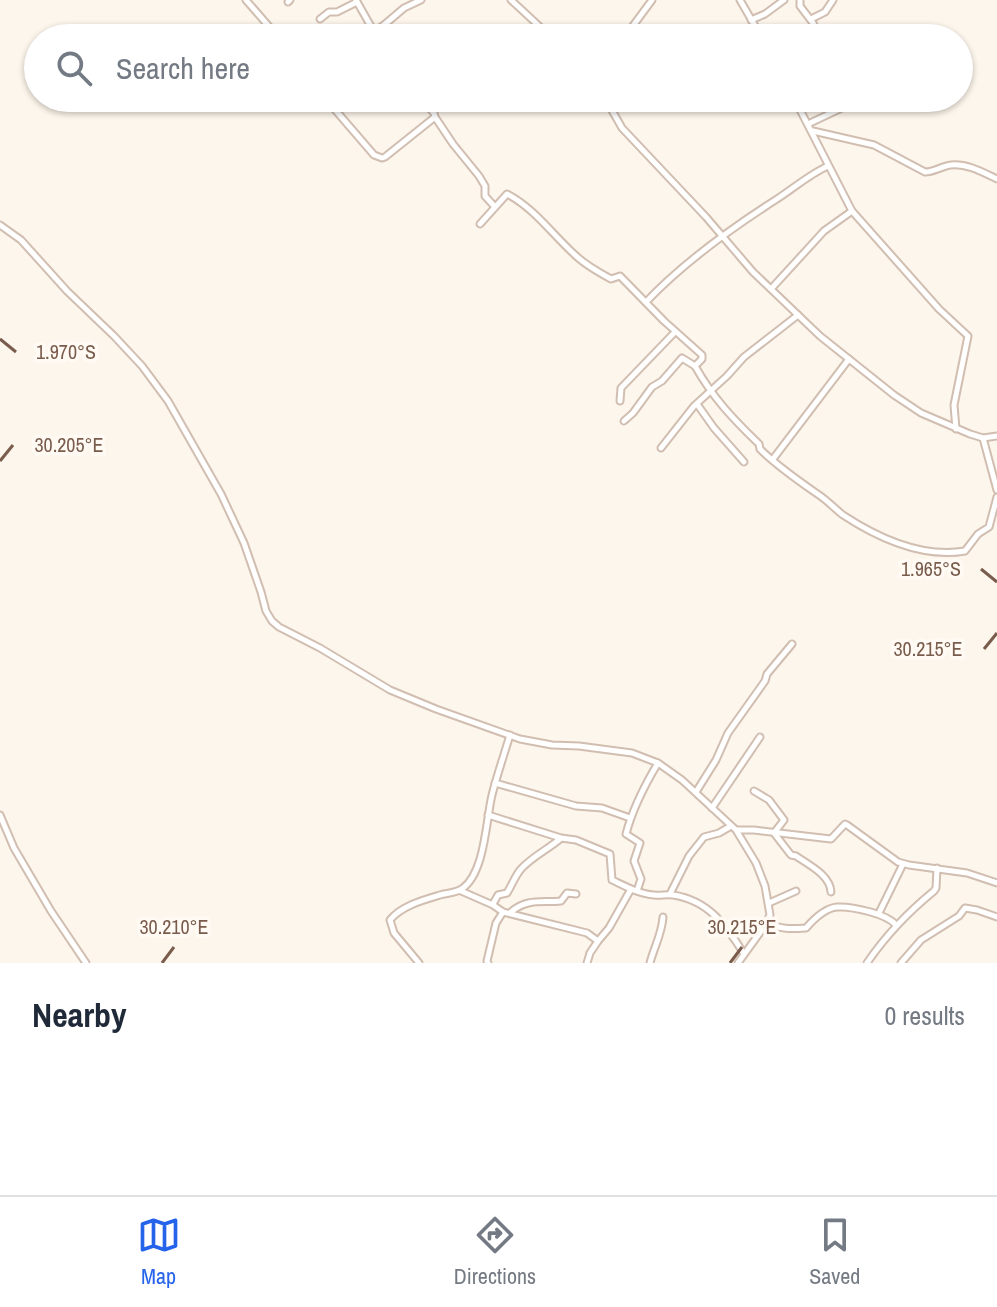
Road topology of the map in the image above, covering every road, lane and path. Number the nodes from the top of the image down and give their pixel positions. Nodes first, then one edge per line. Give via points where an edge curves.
1 (246, 0) edge
2 (421, 0) edge
3 (511, 0) edge
4 (740, 0) edge
5 (784, 0) edge
6 (800, 0) edge
7 (833, 0) edge
8 (356, 1) edge
9 (651, 1) edge
10 (320, 19) dead end
11 (810, 19) junction
12 (751, 20) junction
13 (267, 24) edge
14 (369, 24) edge
15 (385, 24) edge
16 (537, 24) edge
17 (634, 24) edge
18 (753, 24) edge
19 (813, 24) edge
20 (337, 112) edge
21 (433, 112) edge
22 (613, 112) edge
23 (802, 112) edge
24 (833, 112) edge
25 (435, 117) junction
26 (808, 124) junction
27 (813, 131) junction
28 (828, 166) junction
29 (997, 179) edge
30 (495, 207) junction
31 (852, 211) junction
32 (480, 224) dead end
33 (0, 225) edge
34 (722, 236) junction
35 (771, 289) junction
36 (646, 302) junction
37 (798, 315) junction
38 (675, 332) junction
39 (849, 359) junction
40 (695, 366) junction
41 (710, 392) junction
42 (620, 401) dead end
43 (697, 403) junction
44 (624, 421) dead end
45 (956, 429) junction
46 (997, 436) edge
47 (983, 438) junction
48 (661, 448) dead end
49 (773, 459) junction
50 (744, 462) dead end
51 (997, 490) edge
52 (997, 497) edge
53 (792, 644) dead end
54 (510, 735) junction
55 (760, 737) dead end
56 (658, 763) junction
57 (495, 783) junction
58 (754, 791) dead end
59 (696, 792) junction
60 (712, 808) junction
61 (0, 815) edge
62 (488, 815) junction
63 (630, 818) junction
64 (734, 828) junction
65 (774, 833) junction
66 (561, 838) junction
67 (904, 863) junction
68 (937, 868) junction
69 (997, 883) edge
70 (634, 890) junction
71 (460, 891) junction
72 (796, 891) dead end
73 (831, 892) dead end
74 (576, 894) dead end
75 (670, 894) junction
76 (769, 903) junction
77 (493, 905) junction
78 (503, 912) junction
79 (511, 912) junction
80 (879, 913) junction
81 (663, 917) dead end
82 (997, 917) edge
83 (767, 922) junction
84 (896, 925) junction
85 (598, 941) junction
86 (744, 954) junction
87 (86, 963) edge
88 (419, 963) edge
89 (488, 963) edge
90 (587, 963) edge
91 (650, 963) edge
92 (738, 963) edge
93 (867, 963) edge
94 (901, 963) edge

1 - 13 street
2 - 15 street
3 - 16 street
4 - 12 street
5 - 12 street
6 - 11 street
7 - 11 street via 825,12
8 - 10 street
8 - 14 street
9 - 17 street
11 - 19 street
12 - 18 street
20 - 25 street via 382,158
21 - 25 street
22 - 34 street
23 - 26 street
24 - 26 street
25 - 30 street
26 - 27 street
27 - 28 street
27 - 29 street via 874,145 925,172 957,165
28 - 31 street
28 - 34 street
30 - 32 street
30 - 36 street via 505,194 512,196 572,253 607,278 620,276
31 - 35 street via 824,231
31 - 45 street via 968,336 954,405
33 - 54 street via 114,336 168,401 221,494 272,621 390,690
34 - 35 street
34 - 36 street
35 - 37 street
36 - 38 street
37 - 39 street
37 - 41 street
38 - 40 street via 702,355
38 - 42 street via 621,388
39 - 45 street via 908,405
39 - 49 street
40 - 41 street
40 - 44 street via 682,358
41 - 43 street
41 - 49 street
43 - 48 street
43 - 50 street
45 - 47 street
46 - 47 street
47 - 51 street
49 - 52 street via 840,513 901,543 933,551 965,551 989,527
53 - 59 street via 728,733
54 - 56 street via 632,753
54 - 57 street
55 - 60 street
56 - 59 street
56 - 63 street
57 - 62 street
57 - 63 street
58 - 65 street via 784,820
59 - 60 street
60 - 64 street
61 - 87 street via 14,848
62 - 66 street
62 - 71 street via 482,853
63 - 70 street via 626,834 640,843 634,861 641,879
64 - 65 street
64 - 75 street via 704,837
64 - 76 street via 756,863
65 - 67 street via 831,839 845,824
65 - 73 street via 791,855 826,878
66 - 70 street via 610,854 612,880
66 - 77 street via 525,865
67 - 68 street
67 - 80 street
68 - 69 street
68 - 84 street via 934,891
70 - 75 street
70 - 85 street
71 - 77 street
71 - 88 street via 400,910 390,920
72 - 76 street
74 - 79 street
75 - 86 street via 706,907
76 - 83 street
77 - 78 street
78 - 79 street
78 - 89 street
79 - 85 street via 587,933
80 - 83 street via 836,907 806,928 786,929
80 - 84 street
81 - 91 street
82 - 94 street via 965,908 921,940
83 - 86 street
84 - 93 street
85 - 90 street
86 - 92 street

